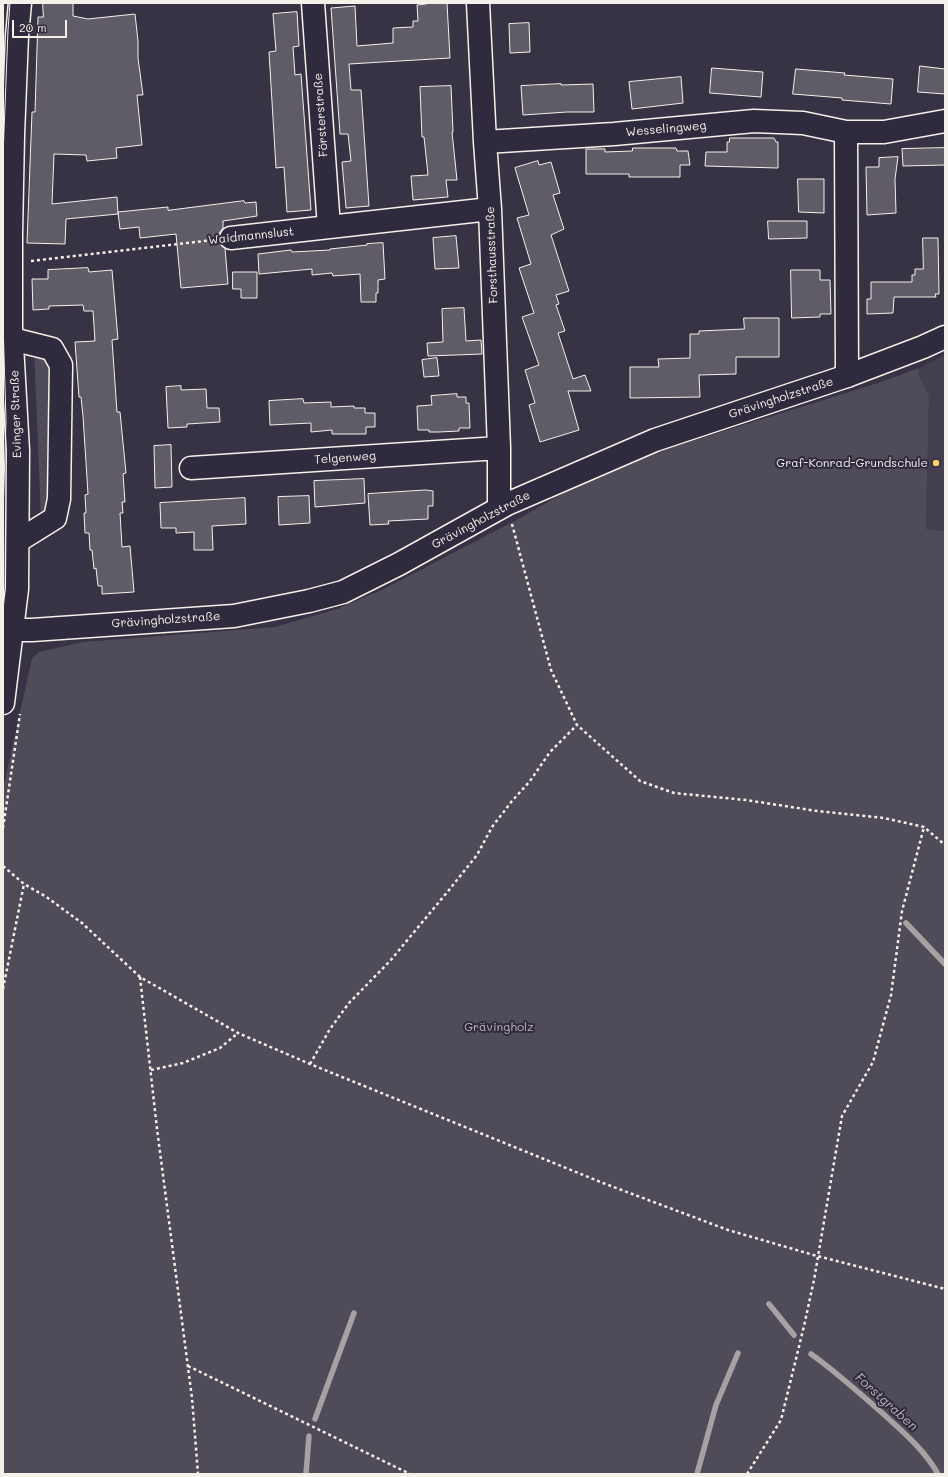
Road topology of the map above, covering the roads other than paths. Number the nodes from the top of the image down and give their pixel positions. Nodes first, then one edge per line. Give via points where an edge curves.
1 (20, 3) edge
2 (313, 3) edge
3 (478, 3) edge
4 (945, 121) edge
5 (846, 132) junction
6 (485, 142) junction
7 (490, 209) junction
8 (329, 227) junction
9 (231, 238) road end
10 (945, 336) edge
11 (12, 339) junction
12 (847, 376) junction
13 (499, 448) junction
14 (192, 468) dead end
15 (503, 506) junction
16 (18, 541) junction
17 (8, 630) edge
18 (12, 707) edge

1 - 11 street, Evinger Straße via 13,135
2 - 8 street, Försterstraße
3 - 6 street, Forsthausstraße
4 - 5 street, Wesselingweg via 884,132
5 - 6 street, Wesselingweg via 803,123 754,122
5 - 12 street
6 - 7 street, Forsthausstraße
7 - 8 street, Waidmannslust
7 - 13 street, Forsthausstraße
8 - 9 street, Waidmannslust
10 - 12 street, Grävingholzstraße via 923,348
11 - 16 street, Evinger Straße via 18,451
11 - 16 street via 52,349 61,365 59,499 55,518
12 - 15 street, Grävingholzstraße via 655,440
13 - 14 street, Telgenweg
13 - 15 street, Forsthausstraße
15 - 17 street, Grävingholzstraße via 343,592 309,601 234,616
16 - 17 street, Evinger Straße via 17,590
17 - 18 street, Evinger Straße

